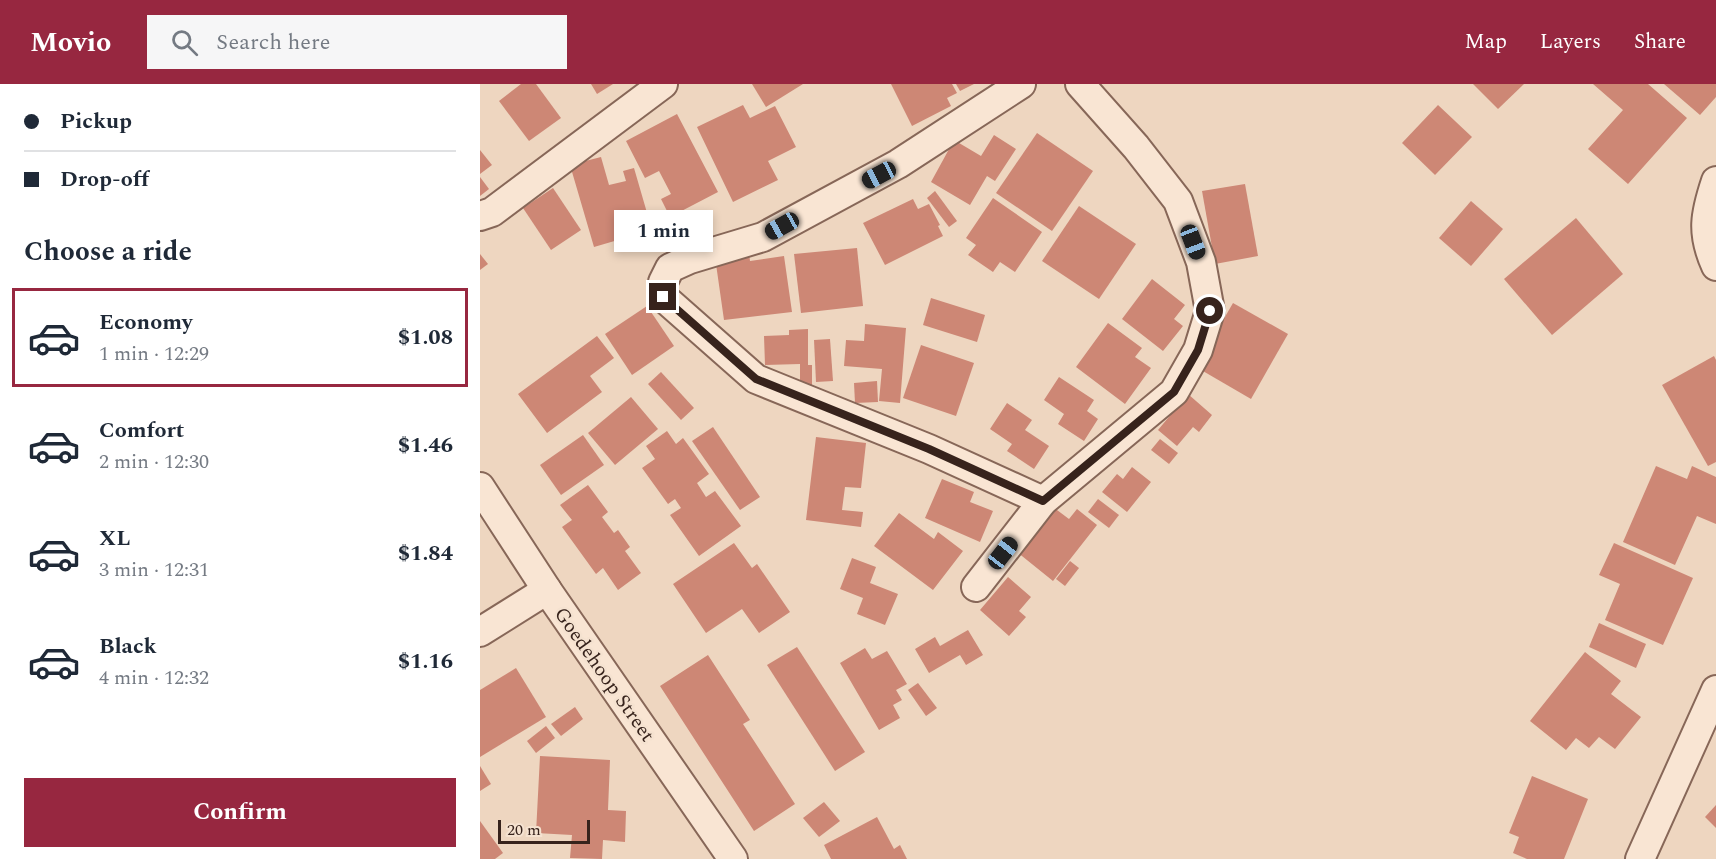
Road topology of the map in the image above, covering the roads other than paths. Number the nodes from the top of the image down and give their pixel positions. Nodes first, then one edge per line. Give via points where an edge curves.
1 (663, 84) edge
2 (1021, 84) edge
3 (1080, 84) edge
4 (1716, 181) edge
5 (480, 216) edge
6 (1716, 266) edge
7 (480, 487) edge
8 (1043, 501) junction
9 (976, 587) dead end
10 (547, 590) junction
11 (480, 632) edge
12 (1716, 690) edge
13 (733, 859) edge
14 (1640, 859) edge

1 - 5 street via 492,212
2 - 8 street via 898,164 763,237 670,268 663,282 663,297 756,379 929,449
3 - 8 street via 1178,201 1201,262 1210,311 1198,350 1174,392
4 - 6 street via 1705,215 1708,248
7 - 10 street, Goedehoop Street
8 - 9 street
10 - 11 street
10 - 13 street, Goedehoop Street
12 - 14 street

